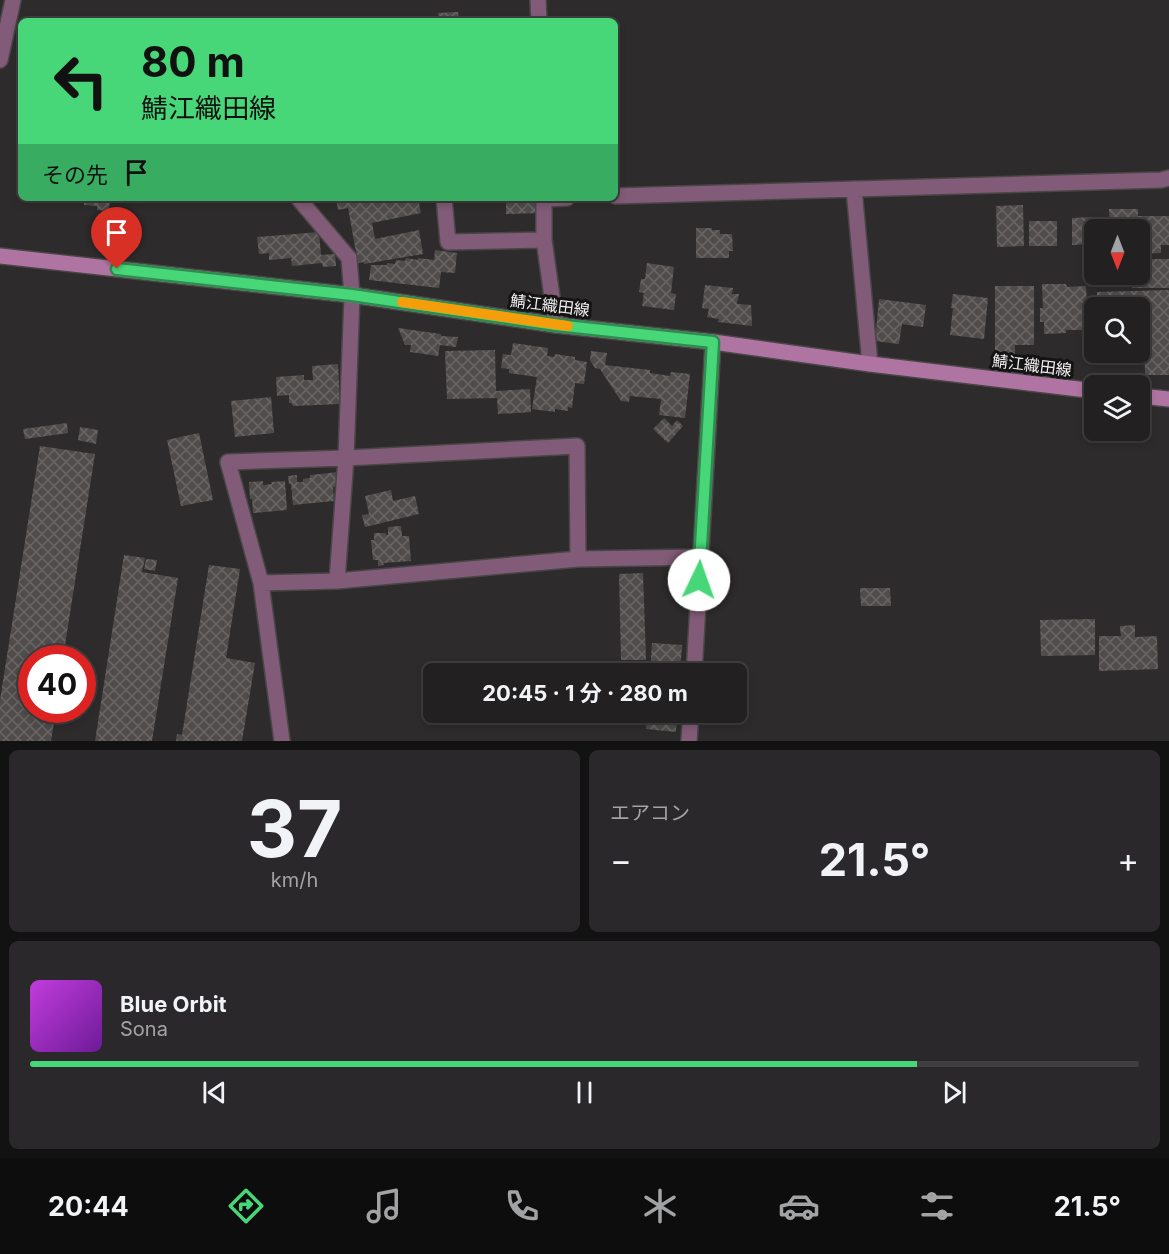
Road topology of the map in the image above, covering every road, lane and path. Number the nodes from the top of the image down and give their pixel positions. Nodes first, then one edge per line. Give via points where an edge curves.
1 (13, 0) edge
2 (538, 0) edge
3 (539, 18) edge
4 (0, 60) edge
5 (1169, 178) edge
6 (854, 189) junction
7 (618, 196) edge
8 (301, 201) edge
9 (444, 201) edge
10 (544, 201) edge
11 (544, 240) junction
12 (0, 256) edge
13 (352, 295) junction
14 (556, 325) junction
15 (713, 342) junction
16 (870, 364) junction
17 (1084, 390) edge
18 (1150, 397) edge
19 (1169, 399) edge
20 (346, 458) junction
21 (701, 557) junction
22 (578, 559) junction
23 (337, 581) junction
24 (261, 583) junction
25 (695, 663) edge
26 (690, 723) edge
27 (282, 741) edge
28 (689, 741) edge

1 - 4 street
2 - 3 street
5 - 6 street
6 - 7 street
6 - 16 street
8 - 13 street via 349,258
9 - 11 street via 448,242
10 - 11 street
11 - 14 street
12 - 13 main road, 鯖江織田線
13 - 14 main road, 鯖江織田線
13 - 20 street
14 - 15 main road, 鯖江織田線
15 - 16 main road, 鯖江織田線
15 - 21 street
16 - 17 main road, 鯖江織田線
18 - 19 main road
20 - 22 street via 577,446
20 - 23 street
20 - 24 street via 228,462
21 - 22 street
21 - 25 street
22 - 23 street
23 - 24 street
24 - 27 street
26 - 28 street

